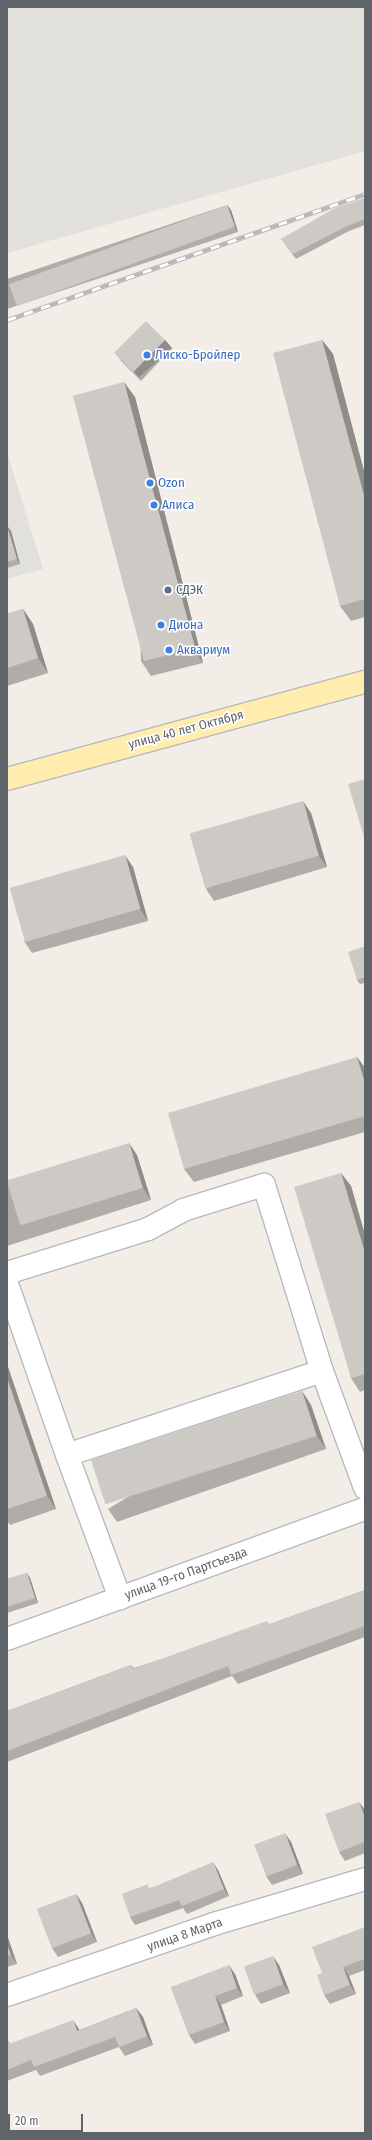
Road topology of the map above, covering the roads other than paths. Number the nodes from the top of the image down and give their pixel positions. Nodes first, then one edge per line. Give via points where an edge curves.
1 (365, 682) edge
2 (7, 779) edge
3 (7, 1273) edge
4 (7, 1284) edge
5 (322, 1371) junction
6 (67, 1455) junction
7 (365, 1488) edge
8 (365, 1509) edge
9 (120, 1598) junction
10 (7, 1639) edge
11 (365, 1879) edge
12 (7, 1995) edge

1 - 2 main road, улица 40 лет Октября
3 - 5 street via 148,1229 183,1210 264,1185
4 - 6 street
5 - 6 street
5 - 7 street
6 - 9 street
8 - 9 street, улица 19-го Партсъезда
9 - 10 street, улица 19-го Партсъезда
11 - 12 street, улица 8 Марта via 214,1924

